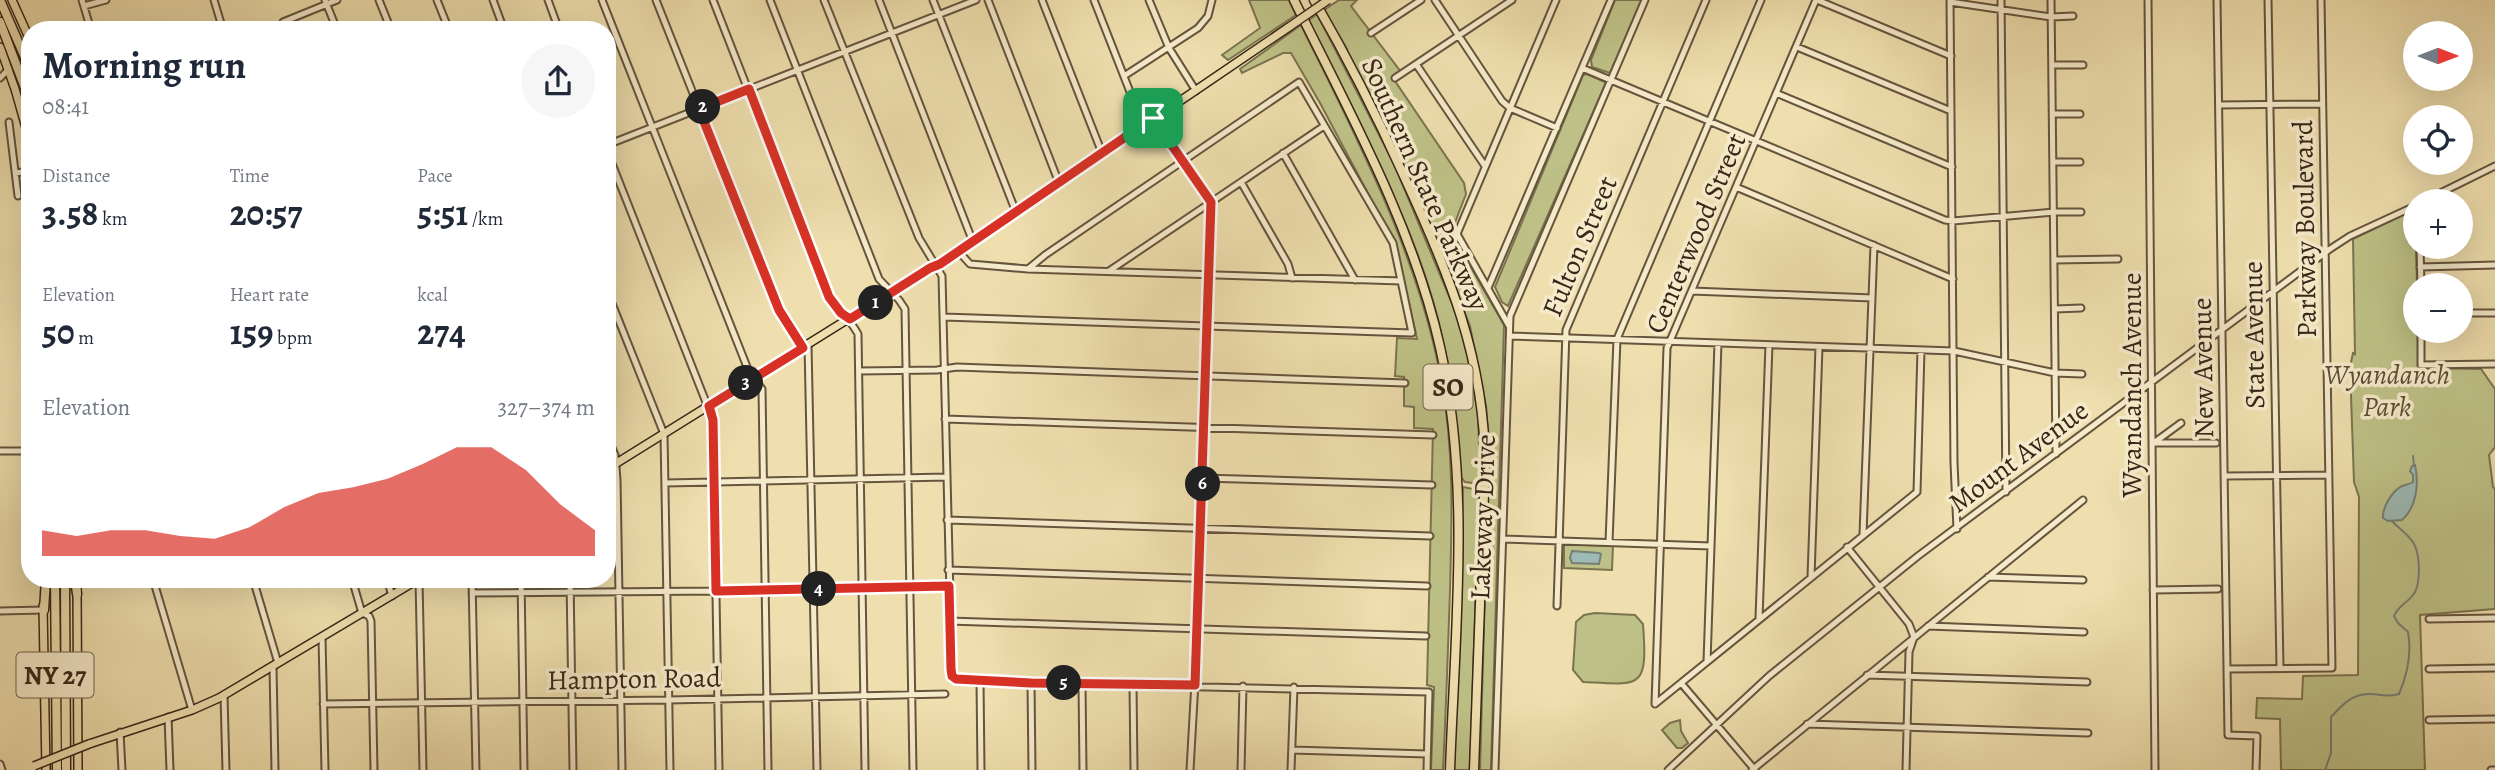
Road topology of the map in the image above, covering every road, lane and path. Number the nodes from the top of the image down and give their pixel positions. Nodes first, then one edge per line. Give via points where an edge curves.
1 (0, 0) edge
2 (12, 0) edge
3 (106, 0) edge
4 (215, 0) edge
5 (337, 0) edge
6 (379, 0) edge
7 (437, 0) edge
8 (493, 0) edge
9 (548, 0) edge
10 (602, 0) edge
11 (656, 0) edge
12 (713, 0) edge
13 (769, 0) edge
14 (824, 0) edge
15 (879, 0) edge
16 (933, 0) edge
17 (975, 0) edge
18 (988, 0) edge
19 (1042, 0) edge
20 (1094, 0) edge
21 (1149, 0) edge
22 (1212, 0) edge
23 (1294, 0) edge
24 (1314, 0) edge
25 (1328, 0) edge
26 (1421, 0) edge
27 (1435, 0) edge
28 (1512, 0) edge
29 (1556, 0) edge
30 (1611, 0) edge
31 (1645, 0) edge
32 (1706, 0) edge
33 (1761, 0) edge
34 (1817, 0) edge
35 (2001, 0) edge
36 (2051, 0) edge
37 (2148, 0) edge
38 (2217, 0) edge
39 (2268, 0) edge
40 (2321, 0) edge
41 (1950, 1) edge
42 (326, 2) edge
43 (83, 3) edge
44 (2001, 9) junction
45 (939, 15) junction
46 (2073, 16) dead end
47 (2051, 17) junction
48 (21, 21) edge
49 (88, 21) edge
50 (221, 21) edge
51 (284, 21) edge
52 (333, 21) edge
53 (387, 21) edge
54 (445, 21) edge
55 (501, 21) edge
56 (556, 21) edge
57 (610, 21) edge
58 (0, 22) edge
59 (892, 33) junction
60 (1371, 33) dead end
61 (616, 36) edge
62 (1458, 36) junction
63 (0, 47) edge
64 (1797, 47) junction
65 (21, 48) edge
66 (1169, 48) junction
67 (844, 52) junction
68 (1951, 56) junction
69 (1416, 64) junction
70 (2052, 65) junction
71 (2083, 65) dead end
72 (1582, 68) junction
73 (9, 69) junction
74 (798, 70) junction
75 (1124, 76) junction
76 (21, 77) edge
77 (0, 78) edge
78 (1395, 78) dead end
79 (1611, 80) junction
80 (749, 89) junction
81 (1196, 91) junction
82 (1776, 93) junction
83 (1663, 102) junction
84 (2322, 104) junction
85 (2219, 105) junction
86 (2269, 105) junction
87 (1510, 108) junction
88 (699, 109) junction
89 (21, 111) edge
90 (1951, 111) junction
91 (2053, 114) junction
92 (2081, 114) dead end
93 (1153, 118) junction
94 (1709, 121) junction
95 (9, 122) dead end
96 (1143, 125) junction
97 (1324, 125) junction
98 (652, 127) junction
99 (1557, 128) junction
100 (1756, 140) junction
101 (616, 141) edge
102 (1102, 153) junction
103 (1283, 153) junction
104 (1181, 161) junction
105 (2054, 162) junction
106 (2080, 162) dead end
107 (1485, 166) junction
108 (2495, 166) edge
109 (1952, 167) junction
110 (21, 172) edge
111 (15, 173) junction
112 (616, 174) edge
113 (1241, 182) junction
114 (1059, 183) junction
115 (1736, 187) junction
116 (2448, 189) edge
117 (18, 196) dead end
118 (1211, 202) junction
119 (1016, 212) junction
120 (2054, 212) junction
121 (2081, 212) dead end
122 (2403, 212) edge
123 (2003, 216) junction
124 (1953, 221) junction
125 (973, 242) junction
126 (1874, 245) junction
127 (959, 251) junction
128 (2324, 254) junction
129 (2118, 259) dead end
130 (2420, 259) edge
131 (2055, 260) junction
132 (935, 265) junction
133 (2495, 265) edge
134 (2420, 267) junction
135 (1028, 269) junction
136 (1109, 271) junction
137 (2420, 273) edge
138 (1209, 274) junction
139 (1292, 278) junction
140 (1953, 279) junction
141 (1355, 280) junction
142 (1401, 281) junction
143 (1488, 288) junction
144 (1692, 291) junction
145 (891, 293) junction
146 (2274, 293) junction
147 (1872, 298) junction
148 (2081, 308) dead end
149 (2055, 309) junction
150 (2473, 313) edge
151 (2495, 313) edge
152 (616, 314) edge
153 (944, 317) junction
154 (850, 319) junction
155 (1208, 326) junction
156 (1509, 326) junction
157 (2222, 331) junction
158 (1510, 336) junction
159 (1564, 337) junction
160 (1616, 340) junction
161 (1669, 342) junction
162 (1718, 343) junction
163 (2421, 343) edge
164 (1769, 345) junction
165 (806, 347) junction
166 (1819, 347) junction
167 (1870, 349) junction
168 (1921, 350) junction
169 (1954, 351) junction
170 (2004, 362) junction
171 (2495, 364) edge
172 (945, 368) junction
173 (907, 371) junction
174 (859, 372) junction
175 (2055, 373) junction
176 (2082, 374) dead end
177 (1206, 376) junction
178 (755, 378) junction
179 (1405, 383) dead end
180 (2152, 383) junction
181 (709, 406) junction
182 (945, 419) junction
183 (2181, 423) dead end
184 (1204, 426) junction
185 (664, 434) junction
186 (1433, 435) dead end
187 (2152, 443) junction
188 (2216, 443) dead end
189 (0, 451) edge
190 (21, 451) edge
191 (2056, 454) junction
192 (616, 463) joint
193 (2277, 475) junction
194 (2329, 475) junction
195 (946, 477) junction
196 (2225, 477) junction
197 (1203, 478) junction
198 (908, 479) junction
199 (812, 481) junction
200 (861, 481) junction
201 (714, 482) junction
202 (763, 482) junction
203 (665, 483) junction
204 (1432, 485) dead end
205 (2006, 492) junction
206 (2083, 500) dead end
207 (947, 520) junction
208 (1201, 529) junction
209 (1957, 529) junction
210 (1863, 534) junction
211 (1430, 536) dead end
212 (1503, 539) junction
213 (1559, 541) junction
214 (1609, 542) junction
215 (1660, 544) junction
216 (1711, 546) junction
217 (1847, 547) junction
218 (948, 570) junction
219 (1811, 577) junction
220 (1989, 577) junction
221 (1200, 579) junction
222 (2083, 580) dead end
223 (949, 586) junction
224 (1427, 586) dead end
225 (911, 587) junction
226 (1879, 587) junction
227 (44, 588) edge
228 (55, 588) edge
229 (65, 588) edge
230 (77, 588) edge
231 (156, 588) edge
232 (255, 588) edge
233 (355, 588) edge
234 (389, 588) edge
235 (404, 588) edge
236 (419, 588) edge
237 (472, 588) edge
238 (521, 588) edge
239 (570, 588) edge
240 (813, 589) junction
241 (862, 589) junction
242 (2218, 589) dead end
243 (765, 590) junction
244 (2153, 590) junction
245 (716, 591) junction
246 (619, 592) junction
247 (667, 592) junction
248 (472, 593) junction
249 (521, 593) junction
250 (570, 593) junction
251 (78, 594) joint
252 (391, 596) junction
253 (1557, 606) dead end
254 (44, 610) junction
255 (0, 611) edge
256 (362, 613) junction
257 (2495, 618) edge
258 (1759, 619) junction
259 (2429, 619) dead end
260 (949, 621) junction
261 (1928, 626) junction
262 (1198, 629) junction
263 (2084, 632) dead end
264 (1426, 636) dead end
265 (1914, 637) junction
266 (322, 638) junction
267 (1707, 662) junction
268 (275, 665) junction
269 (2280, 668) junction
270 (2495, 668) edge
271 (2228, 669) junction
272 (2430, 669) dead end
273 (1867, 675) junction
274 (1909, 676) junction
275 (980, 681) junction
276 (2087, 682) dead end
277 (1031, 683) junction
278 (1681, 683) junction
279 (1082, 684) junction
280 (1133, 685) junction
281 (1195, 685) junction
282 (1243, 686) junction
283 (1294, 687) junction
284 (945, 694) dead end
285 (224, 695) junction
286 (912, 695) junction
287 (864, 696) junction
288 (766, 697) junction
289 (815, 697) junction
290 (718, 698) junction
291 (669, 700) junction
292 (474, 701) junction
293 (523, 701) junction
294 (570, 701) junction
295 (620, 701) junction
296 (422, 702) junction
297 (373, 703) junction
298 (323, 704) junction
299 (192, 709) junction
300 (168, 717) junction
301 (2495, 719) edge
302 (2430, 720) dead end
303 (1807, 724) junction
304 (1716, 726) junction
305 (1908, 727) junction
306 (120, 732) junction
307 (2088, 733) dead end
308 (1292, 750) junction
309 (1427, 754) junction
310 (0, 764) edge
311 (2, 770) edge
312 (25, 770) edge
313 (46, 770) edge
314 (57, 770) edge
315 (66, 770) edge
316 (78, 770) edge
317 (122, 770) edge
318 (170, 770) edge
319 (226, 770) edge
320 (275, 770) edge
321 (325, 770) edge
322 (374, 770) edge
323 (423, 770) edge
324 (476, 770) edge
325 (524, 770) edge
326 (573, 770) edge
327 (622, 770) edge
328 (670, 770) edge
329 (719, 770) edge
330 (768, 770) edge
331 (817, 770) edge
332 (865, 770) edge
333 (913, 770) edge
334 (981, 770) edge
335 (1032, 770) edge
336 (1083, 770) edge
337 (1134, 770) edge
338 (1190, 770) edge
339 (1241, 770) edge
340 (1291, 770) edge
341 (1427, 770) edge
342 (1450, 770) edge
343 (1474, 770) edge
344 (1495, 770) edge
345 (1668, 770) edge
346 (1753, 770) edge
347 (1906, 770) edge
348 (2155, 770) edge
349 (2256, 770) edge

1 - 65 highway
2 - 48 main road
3 - 43 street
4 - 50 street
5 - 42 street
6 - 53 street
7 - 54 street
8 - 55 street
9 - 56 street
10 - 57 street
11 - 88 street
12 - 80 street
13 - 74 street
14 - 67 street
15 - 59 street
16 - 45 street
17 - 45 street
18 - 114 street
19 - 102 street
20 - 75 street
21 - 66 street
22 - 66 street via 1204,22
23 - 342 highway, Southern State Parkway / SO via 1396,210 1424,286 1442,357 1454,429 1458,502
24 - 343 highway, Southern State Parkway / SO via 1419,208 1456,299 1473,357 1485,453
25 - 81 main road, bridge
26 - 60 street
27 - 62 street
28 - 62 street
29 - 87 street
30 - 72 street
31 - 79 street, Lakeway Drive
32 - 83 street, Fulton Street
33 - 94 street
34 - 64 street, Centerwood Street
34 - 68 street
35 - 44 street
36 - 47 street
37 - 180 street, Wyandanch Avenue
38 - 85 street, New Avenue
39 - 86 street, State Avenue
40 - 84 street, Parkway Boulevard
41 - 44 street
41 - 68 street
42 - 51 street
42 - 52 street
43 - 49 street
44 - 47 street
44 - 123 street
45 - 59 street
45 - 119 street
46 - 47 street
47 - 70 street
58 - 76 highway
59 - 67 street
59 - 125 street
61 - 98 street
62 - 69 street
62 - 87 street
63 - 73 main road
64 - 82 street, Centerwood Street
64 - 90 street
66 - 75 street
66 - 81 street
67 - 74 street
67 - 132 street via 919,238
68 - 90 street
69 - 78 street
69 - 107 street
70 - 71 street
70 - 91 street
72 - 79 street
72 - 99 street
73 - 77 street
73 - 89 main road
74 - 80 street
74 - 145 street via 879,279
75 - 96 street
79 - 83 street
79 - 156 street, Lakeway Drive
80 - 88 street
80 - 154 street via 829,297
81 - 93 main road
82 - 100 street, Centerwood Street
82 - 109 street
83 - 94 street
83 - 159 street, Fulton Street
84 - 86 street
84 - 128 street, Parkway Boulevard
85 - 86 street
85 - 157 street, New Avenue
86 - 146 street, State Avenue
87 - 99 street
87 - 107 street
88 - 98 street
88 - 165 street via 779,310
90 - 109 street
91 - 92 street
91 - 105 street
93 - 96 main road
93 - 104 street
94 - 100 street
94 - 160 street
95 - 111 street
96 - 102 main road
97 - 103 street
97 - 104 street via 1299,82
97 - 142 street via 1393,243
98 - 101 street
98 - 178 street
99 - 143 street
100 - 115 street, Centerwood Street
100 - 124 street
102 - 114 main road
103 - 113 street
103 - 141 street
104 - 118 street
104 - 135 street
105 - 106 street
105 - 120 street
107 - 143 street via 1457,234
108 - 116 street
109 - 124 street
110 - 111 street
111 - 117 street
112 - 181 street
113 - 118 street
113 - 139 street
114 - 119 main road
115 - 126 street
115 - 144 street, Centerwood Street
118 - 136 street
118 - 138 street
119 - 125 main road
120 - 121 street
120 - 123 street
120 - 131 street
122 - 128 street, Mount Avenue via 2350,236
123 - 124 street
123 - 170 street
124 - 140 street
125 - 127 main road
126 - 140 street
126 - 147 street
127 - 132 main road
127 - 135 street via 970,264
128 - 146 street, Mount Avenue
128 - 194 street, Parkway Boulevard
129 - 131 street
130 - 134 street
131 - 149 street
132 - 145 main road
132 - 153 street via 942,276
133 - 134 street
134 - 137 street
135 - 136 street
136 - 138 street
138 - 139 street
138 - 155 street
139 - 141 street
140 - 169 street
141 - 142 street
142 - 155 street via 1412,333
143 - 156 street
144 - 147 street
144 - 161 street, Centerwood Street
145 - 154 main road
145 - 173 street via 905,309
146 - 157 street, Mount Avenue
146 - 193 street, State Avenue
147 - 167 street
148 - 149 street
149 - 175 street
150 - 151 street
152 - 185 street
153 - 155 street
153 - 172 street
154 - 165 main road
154 - 174 street via 858,334
155 - 177 street
156 - 158 street, Lakeway Drive
157 - 180 street, Mount Avenue
157 - 196 street, New Avenue
158 - 159 street
158 - 212 street, Lakeway Drive
159 - 160 street
159 - 213 street, Fulton Street
160 - 161 street
160 - 214 street
161 - 162 street
161 - 215 street, Centerwood Street
162 - 164 street
162 - 216 street
163 - 171 street via 2421,365
164 - 166 street
164 - 258 street
165 - 178 main road
165 - 199 street
166 - 167 street
166 - 219 street
167 - 168 street
167 - 210 street
168 - 169 street
168 - 210 street via 1917,492
169 - 170 street
169 - 209 street
170 - 175 street
170 - 205 street
172 - 173 street
172 - 177 street
172 - 182 street
173 - 174 street
173 - 198 street
174 - 200 street
175 - 176 street
175 - 191 street
177 - 179 street
177 - 184 street
178 - 181 main road
178 - 202 street via 762,389
180 - 187 street, Wyandanch Avenue
180 - 191 street, Mount Avenue
181 - 185 main road
181 - 201 street
182 - 184 street
182 - 195 street
183 - 187 street
184 - 186 street
184 - 197 street
185 - 192 main road
185 - 203 street
187 - 188 street
187 - 244 street, Wyandanch Avenue
189 - 190 street
191 - 205 street, Mount Avenue
192 - 246 street
193 - 194 street
193 - 196 street
193 - 269 street, State Avenue
194 - 269 street, Parkway Boulevard via 2332,668
195 - 198 street
195 - 207 street
196 - 271 street, New Avenue
197 - 204 street
197 - 208 street
198 - 200 street
198 - 225 street
199 - 200 street
199 - 202 street
199 - 240 street
200 - 241 street
201 - 202 street
201 - 203 street
201 - 245 street
202 - 243 street
203 - 247 street
205 - 209 street, Mount Avenue
206 - 220 street
207 - 208 street
207 - 218 street
208 - 211 street
208 - 221 street
209 - 226 street, Mount Avenue
210 - 217 street
212 - 213 street
212 - 344 street, Lakeway Drive
213 - 214 street
213 - 253 street, Fulton Street
214 - 215 street
215 - 216 street
215 - 278 street, Centerwood Street via 1655,704
216 - 267 street
217 - 219 street
217 - 226 street
218 - 221 street
218 - 223 street
219 - 258 street
220 - 222 street
220 - 261 street
221 - 224 street
221 - 262 street
223 - 225 street
223 - 260 street
225 - 241 street
225 - 286 street
226 - 265 street
226 - 304 street, Mount Avenue
227 - 254 highway
228 - 314 highway, NY 27
229 - 315 highway, NY 27
230 - 251 highway
231 - 299 street
232 - 268 street
233 - 256 street
234 - 252 street
235 - 252 main road
236 - 296 street
237 - 248 street
238 - 249 street
239 - 250 street
240 - 241 street
240 - 243 street
240 - 289 street
241 - 287 street
242 - 244 street
243 - 245 street
243 - 288 street
244 - 348 street, Wyandanch Avenue
245 - 247 street
245 - 290 street
246 - 247 street
246 - 250 street
246 - 295 street
247 - 291 street
248 - 249 street
248 - 292 street
249 - 250 street
249 - 293 street
250 - 294 street
251 - 316 main road
252 - 256 main road
254 - 255 street
254 - 313 main road
256 - 266 main road
256 - 297 street via 371,621
257 - 259 street
258 - 267 street
260 - 262 street
260 - 275 street via 952,676
261 - 263 street
261 - 265 street
262 - 264 street
262 - 281 street
265 - 273 street
265 - 274 street
266 - 268 main road
266 - 298 street
267 - 278 street
268 - 285 main road
268 - 320 street
269 - 271 street
270 - 272 street
271 - 349 street, New Avenue via 2228,735 2257,736
273 - 274 street
273 - 303 street
274 - 276 street
274 - 305 street
275 - 277 street
275 - 334 street
277 - 279 street
277 - 335 street
278 - 304 street
279 - 280 street
279 - 336 street
280 - 281 street
280 - 337 street
281 - 282 street
281 - 338 street
282 - 283 street
282 - 339 street
283 - 308 street
283 - 309 street via 1430,692
284 - 286 street, Hampton Road
285 - 299 main road
285 - 319 street
286 - 287 street, Hampton Road
286 - 333 street
287 - 289 street, Hampton Road
287 - 332 street
288 - 289 street, Hampton Road
288 - 290 street, Hampton Road
288 - 330 street
289 - 331 street
290 - 291 street, Hampton Road
290 - 329 street
291 - 295 street, Hampton Road
291 - 328 street
292 - 293 street, Hampton Road
292 - 296 street, Hampton Road
292 - 324 street
293 - 294 street, Hampton Road
293 - 325 street
294 - 295 street, Hampton Road
294 - 326 street
295 - 327 street
296 - 297 street, Hampton Road
296 - 323 street
297 - 298 street, Hampton Road
297 - 322 street
298 - 321 street
299 - 300 main road
300 - 306 main road
300 - 318 street
301 - 302 street
303 - 305 street
303 - 346 street
304 - 345 street, Mount Avenue
304 - 346 street
305 - 307 street
305 - 347 street
306 - 312 main road, bridge
306 - 317 street
308 - 309 street
308 - 340 street
309 - 341 street
310 - 311 street

